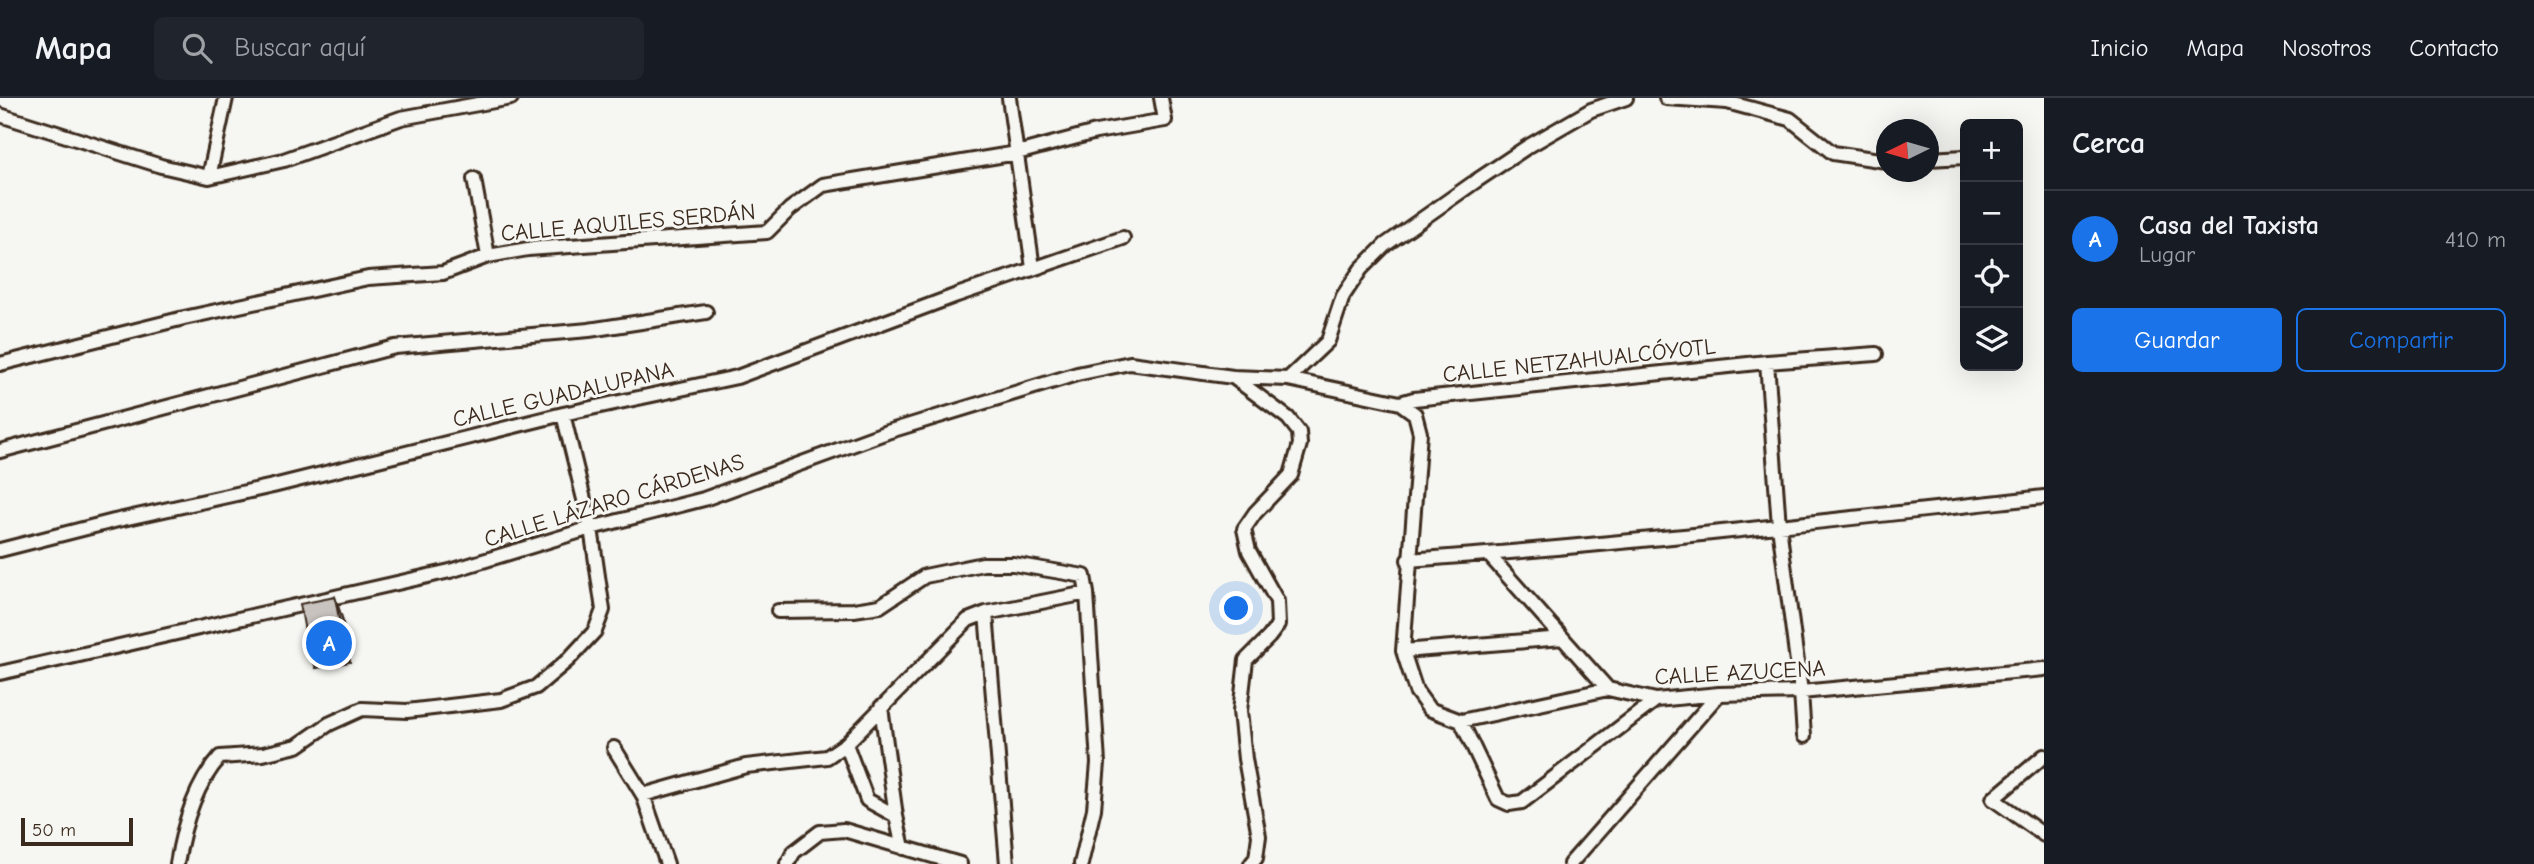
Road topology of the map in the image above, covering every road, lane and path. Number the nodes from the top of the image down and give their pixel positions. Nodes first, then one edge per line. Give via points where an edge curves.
1 (224, 98) edge
2 (511, 98) edge
3 (1009, 98) edge
4 (1161, 98) edge
5 (1626, 98) edge
6 (1666, 98) edge
7 (0, 115) edge
8 (1017, 153) junction
9 (1960, 157) edge
10 (1939, 158) edge
11 (1876, 159) edge
12 (209, 177) junction
13 (474, 179) dead end
14 (1123, 238) dead end
15 (488, 256) junction
16 (1033, 268) junction
17 (706, 312) dead end
18 (1876, 354) dead end
19 (1767, 362) junction
20 (0, 364) edge
21 (1233, 377) junction
22 (1288, 379) junction
23 (1399, 403) junction
24 (563, 414) junction
25 (0, 451) edge
26 (2044, 497) edge
27 (1779, 526) junction
28 (591, 528) junction
29 (0, 550) edge
30 (1488, 554) junction
31 (1408, 559) junction
32 (1087, 593) junction
33 (778, 611) dead end
34 (986, 614) junction
35 (1563, 638) junction
36 (1403, 651) junction
37 (2044, 669) edge
38 (1, 670) edge
39 (1608, 689) junction
40 (1801, 692) junction
41 (1719, 694) junction
42 (1656, 700) junction
43 (881, 707) junction
44 (1461, 721) junction
45 (1804, 736) dead end
46 (846, 744) junction
47 (614, 748) dead end
48 (2044, 756) edge
49 (643, 795) junction
50 (896, 816) junction
51 (2044, 835) edge
52 (903, 848) junction
53 (177, 864) edge
54 (667, 864) edge
55 (787, 864) edge
56 (960, 864) edge
57 (1007, 864) edge
58 (1081, 864) edge
59 (1251, 864) edge
60 (1570, 864) edge

1 - 12 street
2 - 12 street via 401,118 284,160
3 - 8 street
4 - 8 street, CALLE AQUILES SERDÁN via 1165,120
5 - 22 street via 1591,110 1527,147 1385,245 1343,296 1328,341
6 - 11 street via 1727,102 1790,119 1833,153
7 - 12 street
8 - 15 street, CALLE AQUILES SERDÁN via 823,185 767,232 528,249
8 - 16 street
9 - 10 street
13 - 15 street
14 - 16 street, CALLE GUADALUPANA
15 - 20 street, CALLE AQUILES SERDÁN via 443,273 368,278
16 - 24 street, CALLE GUADALUPANA via 737,377
17 - 25 street via 589,330 395,347
18 - 19 street, CALLE NETZAHUALCÓYOTL
19 - 23 street, CALLE NETZAHUALCÓYOTL
19 - 27 street
21 - 22 street, CALLE LÁZARO CÁRDENAS
21 - 28 street, CALLE LÁZARO CÁRDENAS via 1130,363 1077,374 887,432 704,499
21 - 59 street via 1300,432 1291,475 1244,529 1249,551 1278,601 1278,625 1246,660 1240,710 1259,836
22 - 23 street, CALLE NETZAHUALCÓYOTL
23 - 31 street via 1415,414 1420,433
24 - 28 street
24 - 29 street, CALLE GUADALUPANA
26 - 27 street
27 - 30 street
27 - 40 street
28 - 38 street, CALLE LÁZARO CÁRDENAS via 450,571
28 - 53 street via 603,610 594,631 536,687 501,700 407,710 362,709 297,746 220,757 197,792
30 - 31 street
30 - 35 street
31 - 36 street
32 - 33 street via 1084,576 1013,564 983,564 925,576 880,606
32 - 34 street
32 - 58 street via 1098,763 1094,809
34 - 43 street via 968,620
34 - 57 street
35 - 36 street
35 - 39 street
36 - 44 street via 1416,691 1429,709
37 - 40 street, CALLE AZUCENA
39 - 42 street, CALLE AZUCENA
39 - 44 street, CALLE AZUCENA
40 - 41 street, CALLE AZUCENA
40 - 45 street
41 - 42 street, CALLE AZUCENA
41 - 60 street
42 - 44 street via 1522,802 1509,804 1499,799
43 - 46 street
43 - 50 street
46 - 49 street via 827,757 746,766
46 - 50 street via 867,800
47 - 49 street
48 - 51 street via 1993,799
49 - 54 street
50 - 52 street
52 - 55 street via 844,830 820,832 794,852
52 - 56 street

